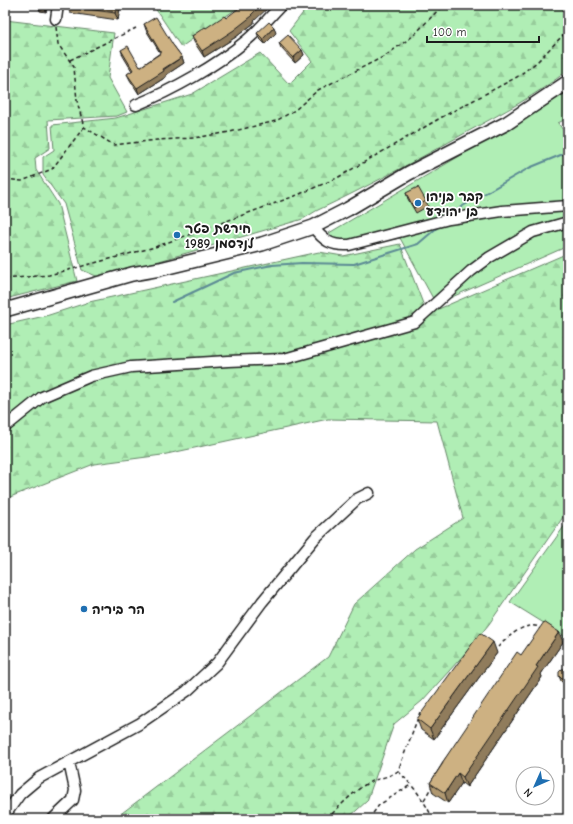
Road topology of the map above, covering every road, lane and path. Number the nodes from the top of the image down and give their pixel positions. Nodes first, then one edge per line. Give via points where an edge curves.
1 (58, 5) edge
2 (281, 5) edge
3 (443, 5) edge
4 (56, 20) joint
5 (136, 28) dead end
6 (568, 30) edge
7 (69, 61) junction
8 (568, 82) edge
9 (136, 105) dead end
10 (84, 126) junction
11 (5, 179) edge
12 (568, 206) edge
13 (568, 222) edge
14 (313, 227) junction
15 (5, 279) edge
16 (5, 310) edge
17 (5, 427) edge
18 (369, 493) dead end
19 (541, 634) edge
20 (498, 648) dead end
21 (420, 712) edge
22 (69, 762) junction
23 (398, 771) junction
24 (412, 784) junction
25 (433, 785) edge
26 (424, 800) junction
27 (5, 815) edge
28 (53, 819) edge
29 (327, 819) edge
30 (369, 819) edge
31 (433, 819) edge

1 - 4 street
2 - 9 street via 247,40 228,54 162,94
3 - 10 path via 413,36 385,56 318,90 295,110 276,121 208,136 114,146
4 - 7 path via 58,44
5 - 7 path
6 - 15 path via 537,62 517,77 336,178 155,247 48,276
7 - 10 path via 74,67 77,101
8 - 14 main road via 507,123 409,173
10 - 11 path via 52,169 22,181
12 - 14 street via 466,216 339,246 323,239
13 - 17 street via 533,232 490,258 471,271 414,322 284,359 131,367 91,376 42,397
14 - 16 main road via 262,244 132,274
18 - 22 street via 358,498 315,538 262,602 218,663 187,691 140,724
19 - 20 path via 539,627 536,626 516,631
21 - 23 path
22 - 27 street via 39,778 20,794
22 - 28 street via 75,790 73,800
23 - 24 path
23 - 29 path via 367,783
24 - 26 path
24 - 30 path via 379,805
25 - 26 path
26 - 31 path

